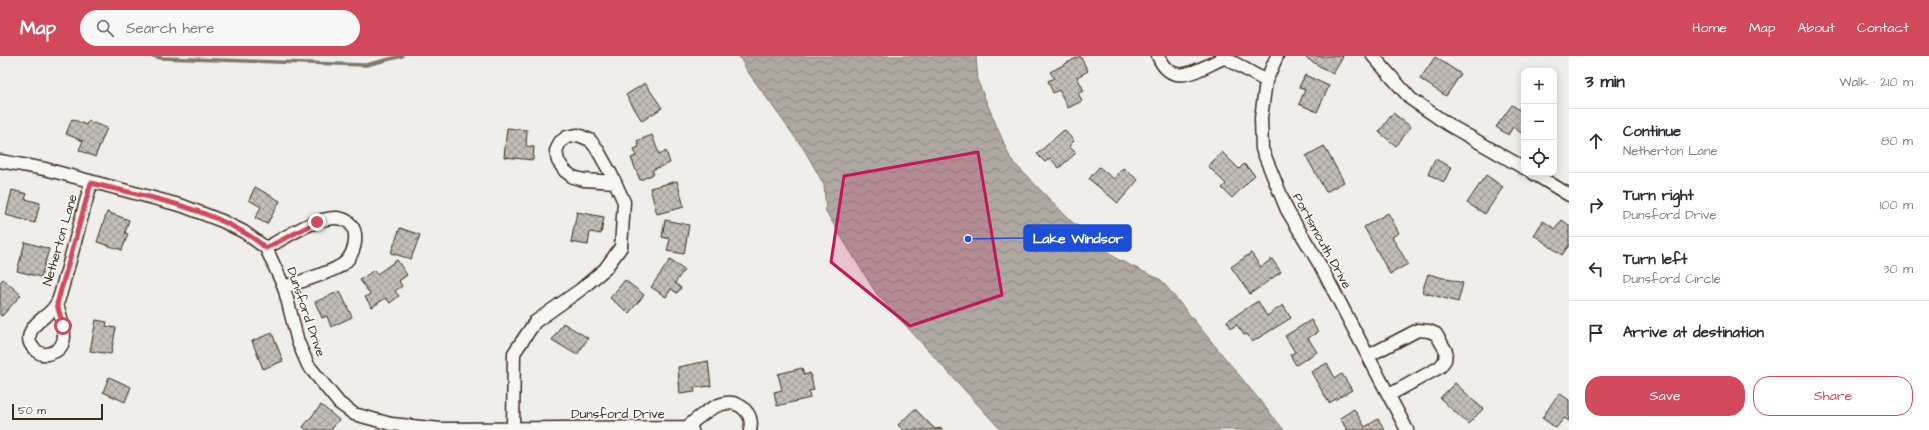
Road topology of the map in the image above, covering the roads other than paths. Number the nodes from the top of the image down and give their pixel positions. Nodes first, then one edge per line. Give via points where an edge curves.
1 (1158, 56) edge
2 (1277, 56) edge
3 (1373, 56) edge
4 (1223, 57) edge
5 (1266, 81) junction
6 (0, 161) edge
7 (1521, 166) edge
8 (1538, 176) edge
9 (615, 182) junction
10 (91, 183) junction
11 (1569, 194) edge
12 (266, 248) junction
13 (284, 287) junction
14 (57, 304) dead end
15 (1368, 356) junction
16 (1389, 395) junction
17 (513, 428) junction
18 (690, 429) edge
19 (750, 430) edge
20 (1407, 430) edge

1 - 4 street via 1162,64 1179,75 1190,74
2 - 5 street, Portsmouth Drive
3 - 7 street via 1412,99 1449,125
4 - 5 street
5 - 15 street, Portsmouth Drive via 1261,118 1262,149 1268,168 1287,210 1320,265
6 - 10 street, Dunsford Drive via 45,169
8 - 11 street
9 - 9 street via 572,177 558,160 556,151 560,142 567,137 578,135 590,140
9 - 17 street via 624,202 621,247 605,269 535,322 514,353
10 - 12 street, Dunsford Drive via 190,209 244,232
10 - 14 street, Netherton Lane
12 - 13 street, Dunsford Drive
12 - 13 street via 317,222 337,218 354,228 354,248 349,258 341,265
13 - 17 street, Dunsford Drive via 298,342 308,365 339,403 354,414 391,424 441,429
15 - 16 street, Portsmouth Drive
15 - 16 street via 1418,330 1436,334 1446,351 1445,360 1440,366
16 - 20 street, Portsmouth Drive
17 - 18 street, Dunsford Drive
18 - 19 street, Dunsford Drive via 712,408 726,403 743,408 752,424

